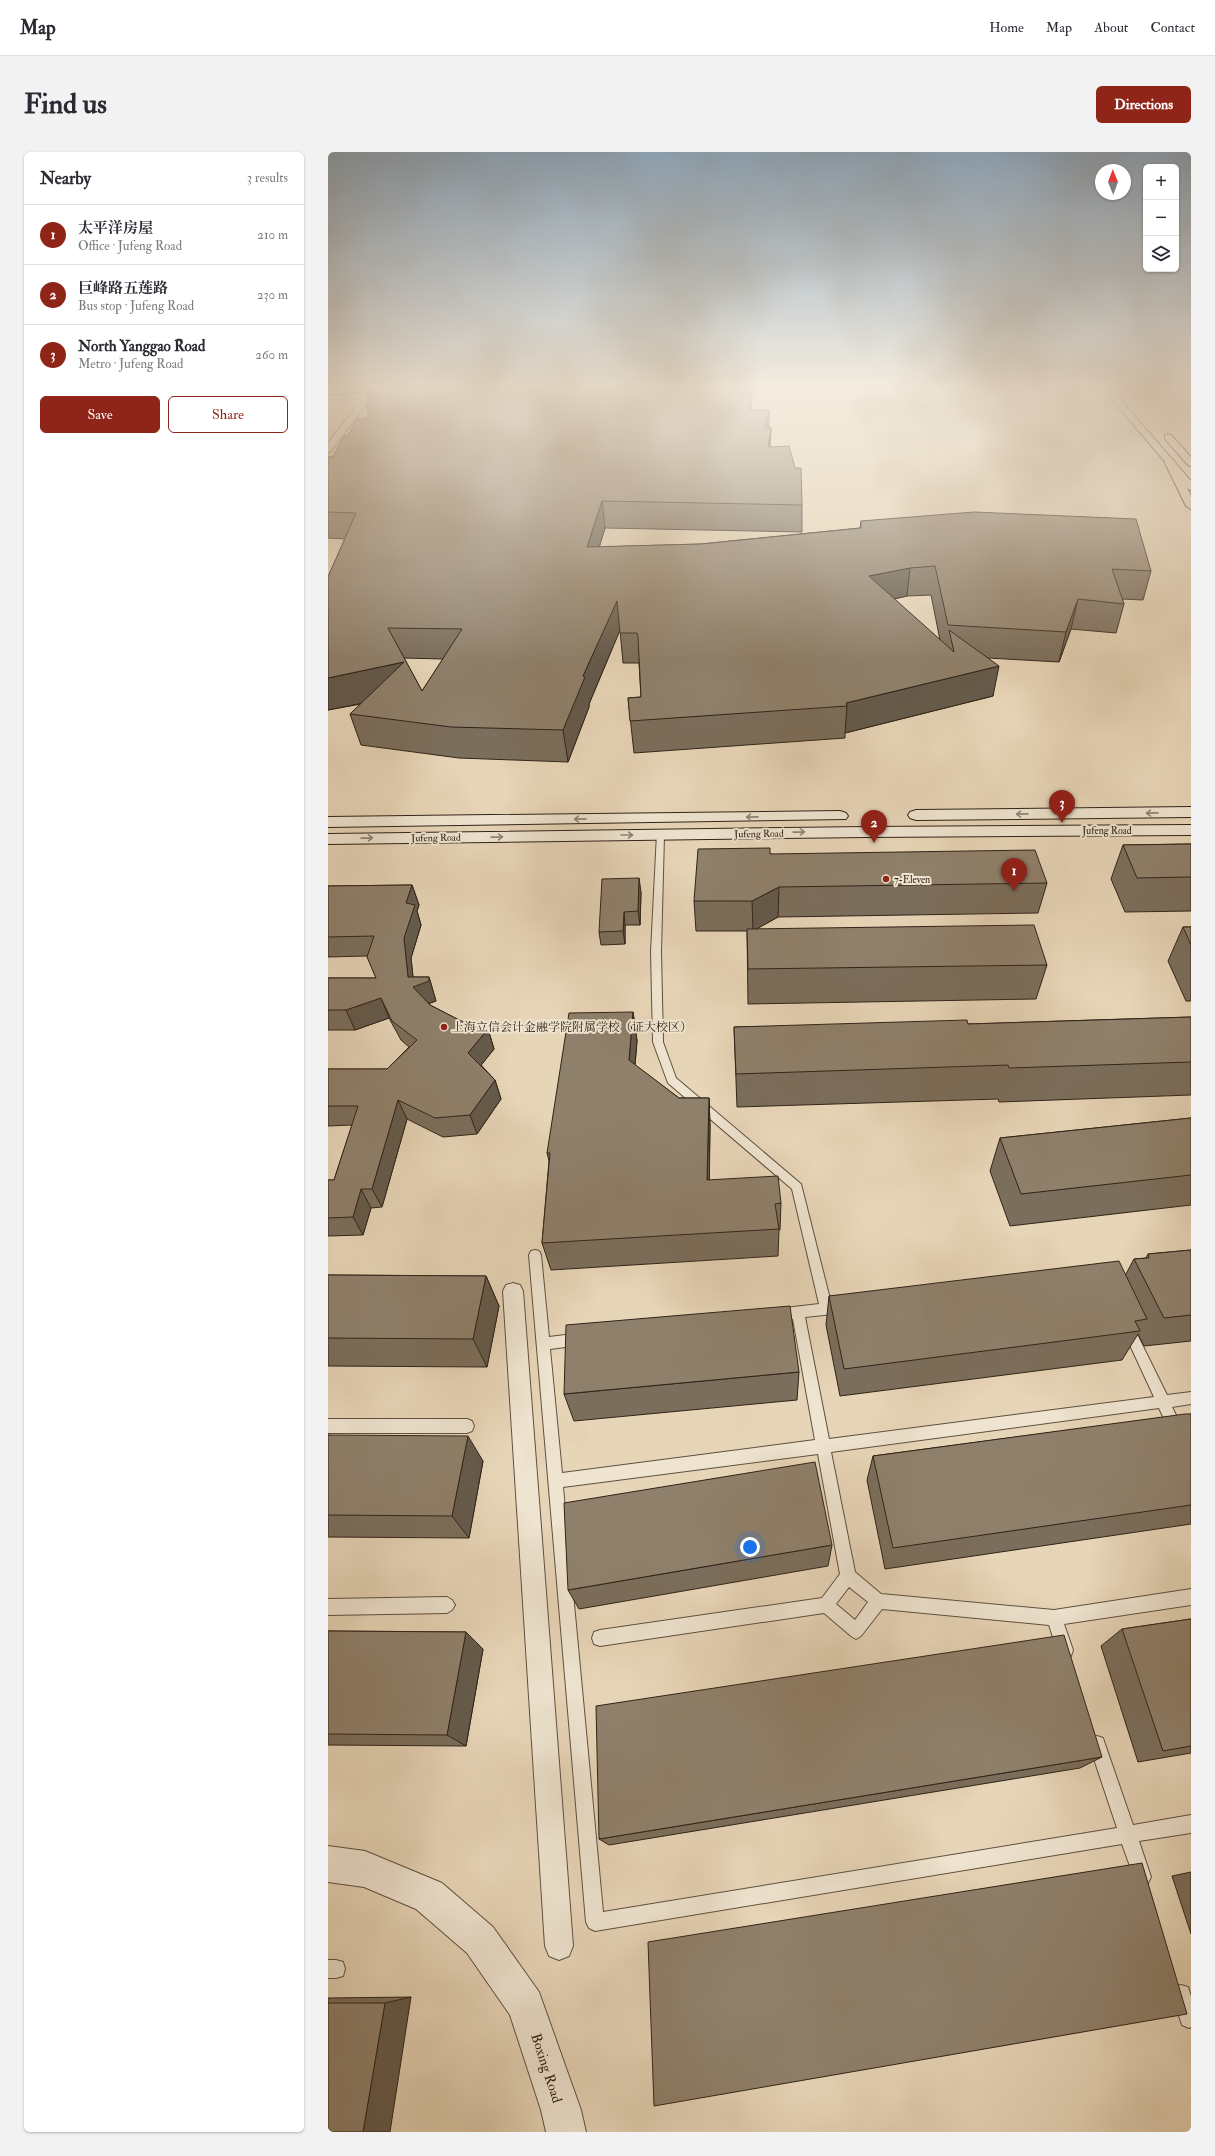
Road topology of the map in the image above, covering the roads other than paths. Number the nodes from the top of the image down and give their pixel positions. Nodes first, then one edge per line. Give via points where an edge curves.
1 (1177, 476) edge
2 (1182, 476) edge
3 (1191, 487) edge
4 (1191, 506) edge
5 (1191, 812) edge
6 (859, 816) dead end
7 (898, 816) dead end
8 (328, 822) edge
9 (1191, 830) edge
10 (660, 835) junction
11 (328, 839) edge
12 (535, 1255) dead end
13 (513, 1291) dead end
14 (858, 1305) edge
15 (826, 1309) junction
16 (798, 1312) junction
17 (767, 1316) edge
18 (1123, 1318) edge
19 (590, 1338) edge
20 (543, 1344) junction
21 (1191, 1398) edge
22 (1163, 1401) junction
23 (328, 1426) edge
24 (467, 1426) dead end
25 (1182, 1442) edge
26 (824, 1446) junction
27 (556, 1481) junction
28 (848, 1576) junction
29 (1191, 1597) edge
30 (878, 1601) junction
31 (447, 1605) dead end
32 (826, 1605) junction
33 (328, 1607) edge
34 (1054, 1618) junction
35 (600, 1638) dead end
36 (1070, 1663) edge
37 (1092, 1730) edge
38 (1191, 1824) edge
39 (1127, 1834) junction
40 (328, 1864) edge
41 (1147, 1893) edge
42 (559, 1946) dead end
43 (1176, 1982) edge
44 (1189, 2018) dead end
45 (566, 2132) edge

1 - 4 main road
2 - 3 main road
5 -> 7 main road, Jufeng Road
6 -> 8 main road, Jufeng Road
10 -> 9 main road, Jufeng Road via 868,830
11 -> 10 main road, Jufeng Road
10 - 15 lane via 656,952 658,1042 672,1080 797,1187
12 - 20 lane
13 - 42 street
14 - 15 lane
15 - 16 lane
16 - 17 lane
16 - 26 lane
18 - 22 lane
19 - 20 lane
20 - 27 lane
21 - 22 lane
22 - 25 lane
22 - 26 lane
23 - 24 lane
26 - 27 lane
26 - 28 lane
27 - 39 lane via 595,1922
28 - 30 lane
28 - 32 lane
29 - 34 lane
30 - 32 lane via 856,1631
30 - 34 lane
31 - 33 lane
32 - 35 lane
34 - 36 lane
37 - 39 lane
38 - 39 lane
39 - 41 lane
40 - 45 main road, Boxing Road via 365,1869 429,1896 480,1940 526,2005
43 - 44 lane

